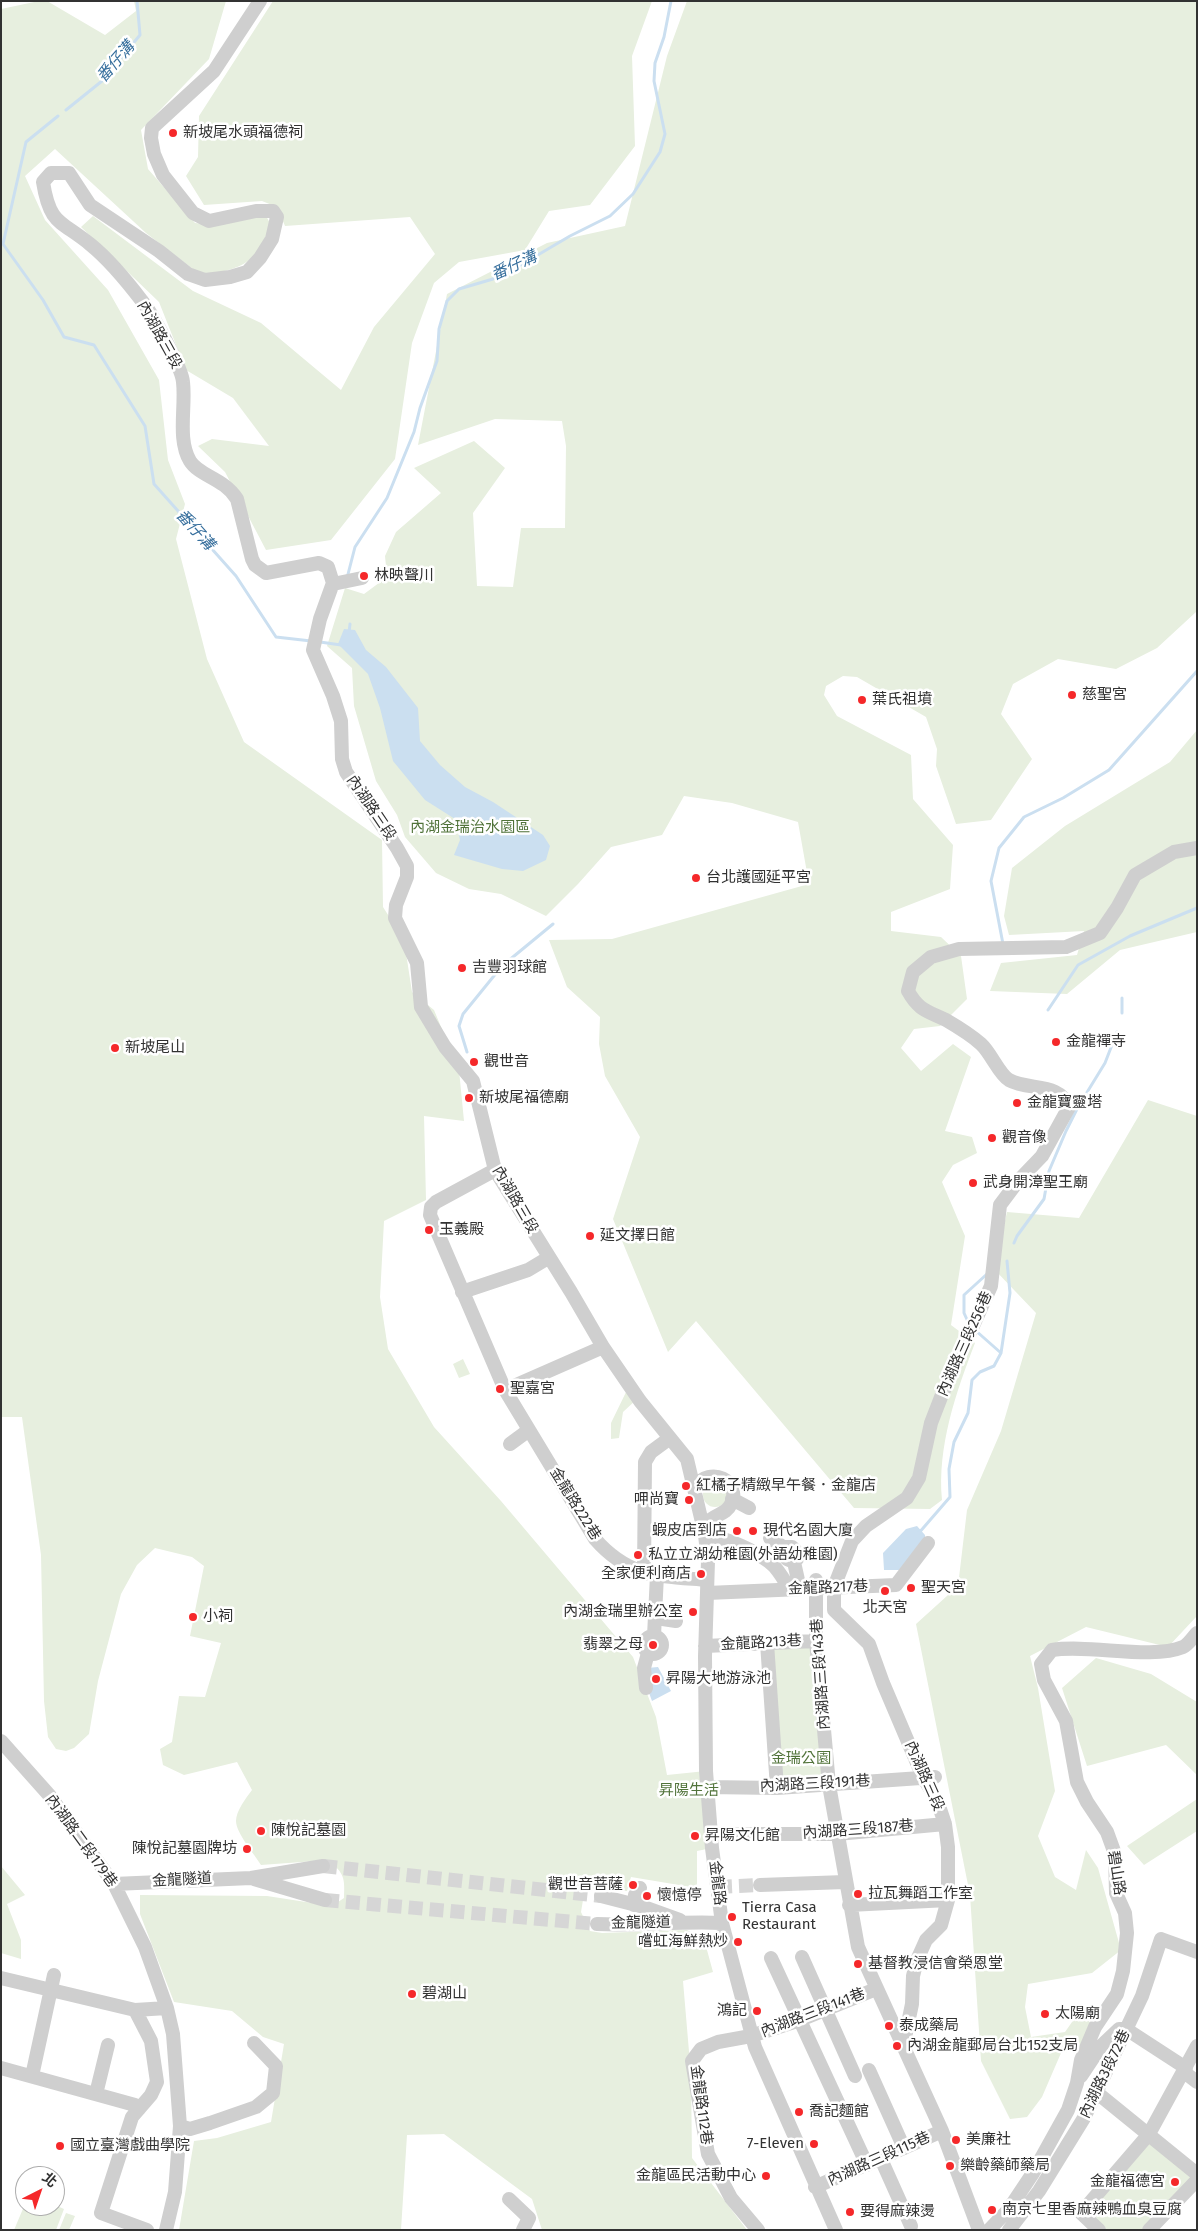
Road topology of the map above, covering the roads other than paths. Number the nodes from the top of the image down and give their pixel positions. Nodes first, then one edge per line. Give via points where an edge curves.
1 (260, 1) edge
2 (362, 578) dead end
3 (333, 584) junction
4 (1197, 848) edge
5 (495, 1170) junction
6 (548, 1258) junction
7 (462, 1292) junction
8 (603, 1347) junction
9 (505, 1390) junction
10 (529, 1430) junction
11 (670, 1438) junction
12 (510, 1444) dead end
13 (694, 1487) junction
14 (732, 1499) junction
15 (749, 1508) dead end
16 (705, 1535) junction
17 (770, 1538) dead end
18 (928, 1543) dead end
19 (651, 1574) junction
20 (816, 1584) junction
21 (707, 1587) junction
22 (834, 1587) junction
23 (795, 1589) junction
24 (817, 1610) junction
25 (834, 1610) junction
26 (656, 1618) junction
27 (676, 1620) dead end
28 (1197, 1633) edge
29 (816, 1641) junction
30 (767, 1643) junction
31 (706, 1646) junction
32 (646, 1688) dead end
33 (1, 1741) edge
34 (929, 1777) junction
35 (829, 1785) junction
36 (708, 1787) junction
37 (777, 1788) junction
38 (945, 1824) junction
39 (711, 1834) junction
40 (837, 1834) junction
41 (251, 1878) junction
42 (845, 1882) junction
43 (114, 1884) junction
44 (760, 1885) tunnel mouth
45 (640, 1888) dead end
46 (310, 1896) junction
47 (325, 1900) tunnel mouth
48 (948, 1900) junction
49 (632, 1904) junction
50 (849, 1905) junction
51 (686, 1922) junction
52 (722, 1923) junction
53 (627, 1926) junction
54 (1197, 1952) edge
55 (802, 1957) dead end
56 (771, 1958) dead end
57 (54, 1975) dead end
58 (1, 1978) edge
59 (876, 1989) junction
60 (50, 1990) junction
61 (167, 2008) junction
62 (135, 2010) junction
63 (826, 2010) junction
64 (800, 2020) junction
65 (1126, 2029) junction
66 (751, 2036) junction
67 (254, 2043) dead end
68 (108, 2045) dead end
69 (1197, 2046) edge
70 (903, 2047) junction
71 (1, 2068) edge
72 (869, 2070) dead end
73 (1185, 2070) junction
74 (32, 2076) junction
75 (855, 2076) dead end
76 (1197, 2082) edge
77 (1077, 2083) junction
78 (1096, 2092) junction
79 (96, 2094) junction
80 (139, 2109) junction
81 (180, 2126) junction
82 (942, 2131) junction
83 (1149, 2134) junction
84 (904, 2148) junction
85 (880, 2159) junction
86 (867, 2165) junction
87 (1197, 2174) edge
88 (1197, 2180) edge
89 (815, 2187) junction
90 (509, 2199) dead end
91 (911, 2226) dead end
92 (147, 2230) edge
93 (166, 2230) edge
94 (523, 2230) edge
95 (758, 2230) edge
96 (836, 2230) edge
97 (979, 2230) edge
98 (990, 2230) edge
99 (1009, 2230) edge
100 (1098, 2230) edge
101 (1149, 2230) edge

1 - 3 street, 內湖路三段 via 214,71 152,128 151,138 163,175 193,213 209,221 256,211 273,211 277,217 272,239 246,272 205,280 188,274 90,205 69,173 51,173 43,182 46,203 56,220 92,245 143,302 183,380 184,441 191,462 225,484 237,499 255,565 266,573 272,573 319,563 328,567
2 - 3 street
3 - 5 street, 內湖路三段 via 313,650 341,721 340,746 346,772 407,866 395,918 417,963 421,1007 445,1047 473,1081
4 - 22 street, 內湖路三段256巷 via 1174,852 1135,875 1100,933 1066,947 959,949 931,958 913,972 908,991 915,1003 982,1045 1009,1080 1056,1092 1065,1098 1068,1107 1042,1156 1000,1205 991,1286 943,1392 919,1478 907,1498 866,1526 852,1542
5 - 6 street, 內湖路三段
5 - 7 street, 金龍路222巷 via 432,1207 430,1215
6 - 7 street via 528,1270
6 - 8 street, 內湖路三段 via 572,1292
7 - 9 street, 金龍路222巷
8 - 9 street
8 - 11 street, 內湖路三段
9 - 10 street, 金龍路222巷
10 - 12 street
10 - 19 street, 金龍路222巷 via 595,1539 626,1565
11 - 13 street, 內湖路三段 via 687,1459
11 - 19 street via 651,1452 645,1462
13 - 14 street via 704,1477 718,1476 729,1484
13 - 16 street, 金龍路
14 - 15 street
14 - 16 street via 728,1509 707,1523
16 - 21 street, 金龍路
16 - 23 street via 720,1538 764,1558
17 - 23 street via 797,1552
18 - 22 street, 金龍路217巷 via 896,1585
19 - 21 street, 金龍路222巷
19 - 26 street
20 - 22 street, 金龍路217巷
20 - 23 street, 金龍路217巷
20 - 24 street, 內湖路三段143巷
21 - 23 street, 金龍路217巷
21 - 31 street, 金龍路
22 - 25 street
24 - 25 street
24 - 29 street, 內湖路三段143巷
25 - 34 street, 內湖路三段 via 869,1644 883,1683
26 - 27 street
26 - 32 street via 654,1636 661,1641 662,1647 657,1654 648,1654 644,1668
28 - 77 street, 碧山路 via 1185,1647 1156,1652 1052,1650 1041,1664 1044,1680 1066,1721 1077,1782 1107,1832 1116,1854 1116,1893 1126,1913 1123,1971 1117,1994 1095,2027 1081,2060
29 - 30 street, 金龍路213巷
29 - 35 street, 內湖路三段143巷
30 - 31 street, 金龍路213巷
30 - 37 street
31 - 36 street, 金龍路
33 - 43 street, 內湖路二段179巷 via 50,1796
34 - 35 street, 內湖路三段191巷
34 - 38 street, 內湖路三段
35 - 37 street, 內湖路三段191巷
35 - 40 street, 內湖路三段143巷
36 - 37 street, 內湖路三段191巷
36 - 39 street, 金龍路
38 - 40 street, 內湖路三段187巷
38 - 48 street, 內湖路三段
39 - 40 street, 內湖路三段187巷
39 - 52 street, 金龍路
40 - 42 street, 內湖路三段143巷
41 - 43 street, 金龍隧道
41 - 46 street, 金龍隧道
41 - 46 street, 金龍隧道 via 316,1868 304,1886
42 - 44 street
42 - 50 street, 內湖路三段143巷
43 - 61 street, 內湖路二段179巷 via 145,1947
45 - 49 street
46 - 47 street, 金龍隧道
48 - 50 street
48 - 70 street, 內湖路三段 via 941,1925 926,1940 917,1960
49 - 51 street, 金龍隧道
49 - 53 street via 623,1910 621,1916
49 - 53 street, 金龍隧道 via 604,1897 610,1917 601,1924
50 - 59 street, 內湖路三段143巷 via 858,1947
51 - 52 street, 金龍隧道
51 - 53 street, 金龍隧道
52 - 66 street, 金龍路
54 - 65 street, 內湖路3段72巷 via 1161,1940 1142,1996
55 - 63 street
56 - 64 street
57 - 60 street
58 - 60 street
59 - 63 street, 內湖路三段141巷
59 - 70 street, 內湖路三段143巷
60 - 62 street
60 - 74 street
61 - 62 street
61 - 81 street, 內湖路二段179巷 via 173,2034
62 - 80 street via 151,2041 157,2082
63 - 64 street, 內湖路三段141巷
63 - 75 street
64 - 66 street, 內湖路三段141巷
64 - 86 street
65 - 73 street
65 - 77 street via 1111,2035
65 - 78 street, 內湖路3段72巷
66 - 89 street, 金龍路
66 - 95 street, 金龍路112巷 via 701,2049 692,2061 708,2154 730,2198
67 - 81 street via 276,2066 273,2093 256,2107 190,2130
68 - 79 street
69 - 73 street
70 - 82 street
71 - 74 street
72 - 84 street
73 - 76 street
73 - 83 street
74 - 79 street
77 - 98 street, 碧山路 via 1068,2110 1046,2151 1009,2208
78 - 83 street
78 - 99 street, 內湖路3段72巷 via 1060,2158
79 - 80 street
80 - 92 street via 132,2117 101,2213
81 - 93 street, 內湖路二段179巷 via 175,2192
82 - 84 street, 內湖路三段115巷
82 - 97 street
83 - 87 street
83 - 100 street via 1081,2213
84 - 85 street, 內湖路三段115巷
85 - 86 street, 內湖路三段115巷
85 - 91 street
86 - 89 street, 內湖路三段115巷
88 - 101 street
89 - 96 street, 金龍路
90 - 94 street via 528,2218

